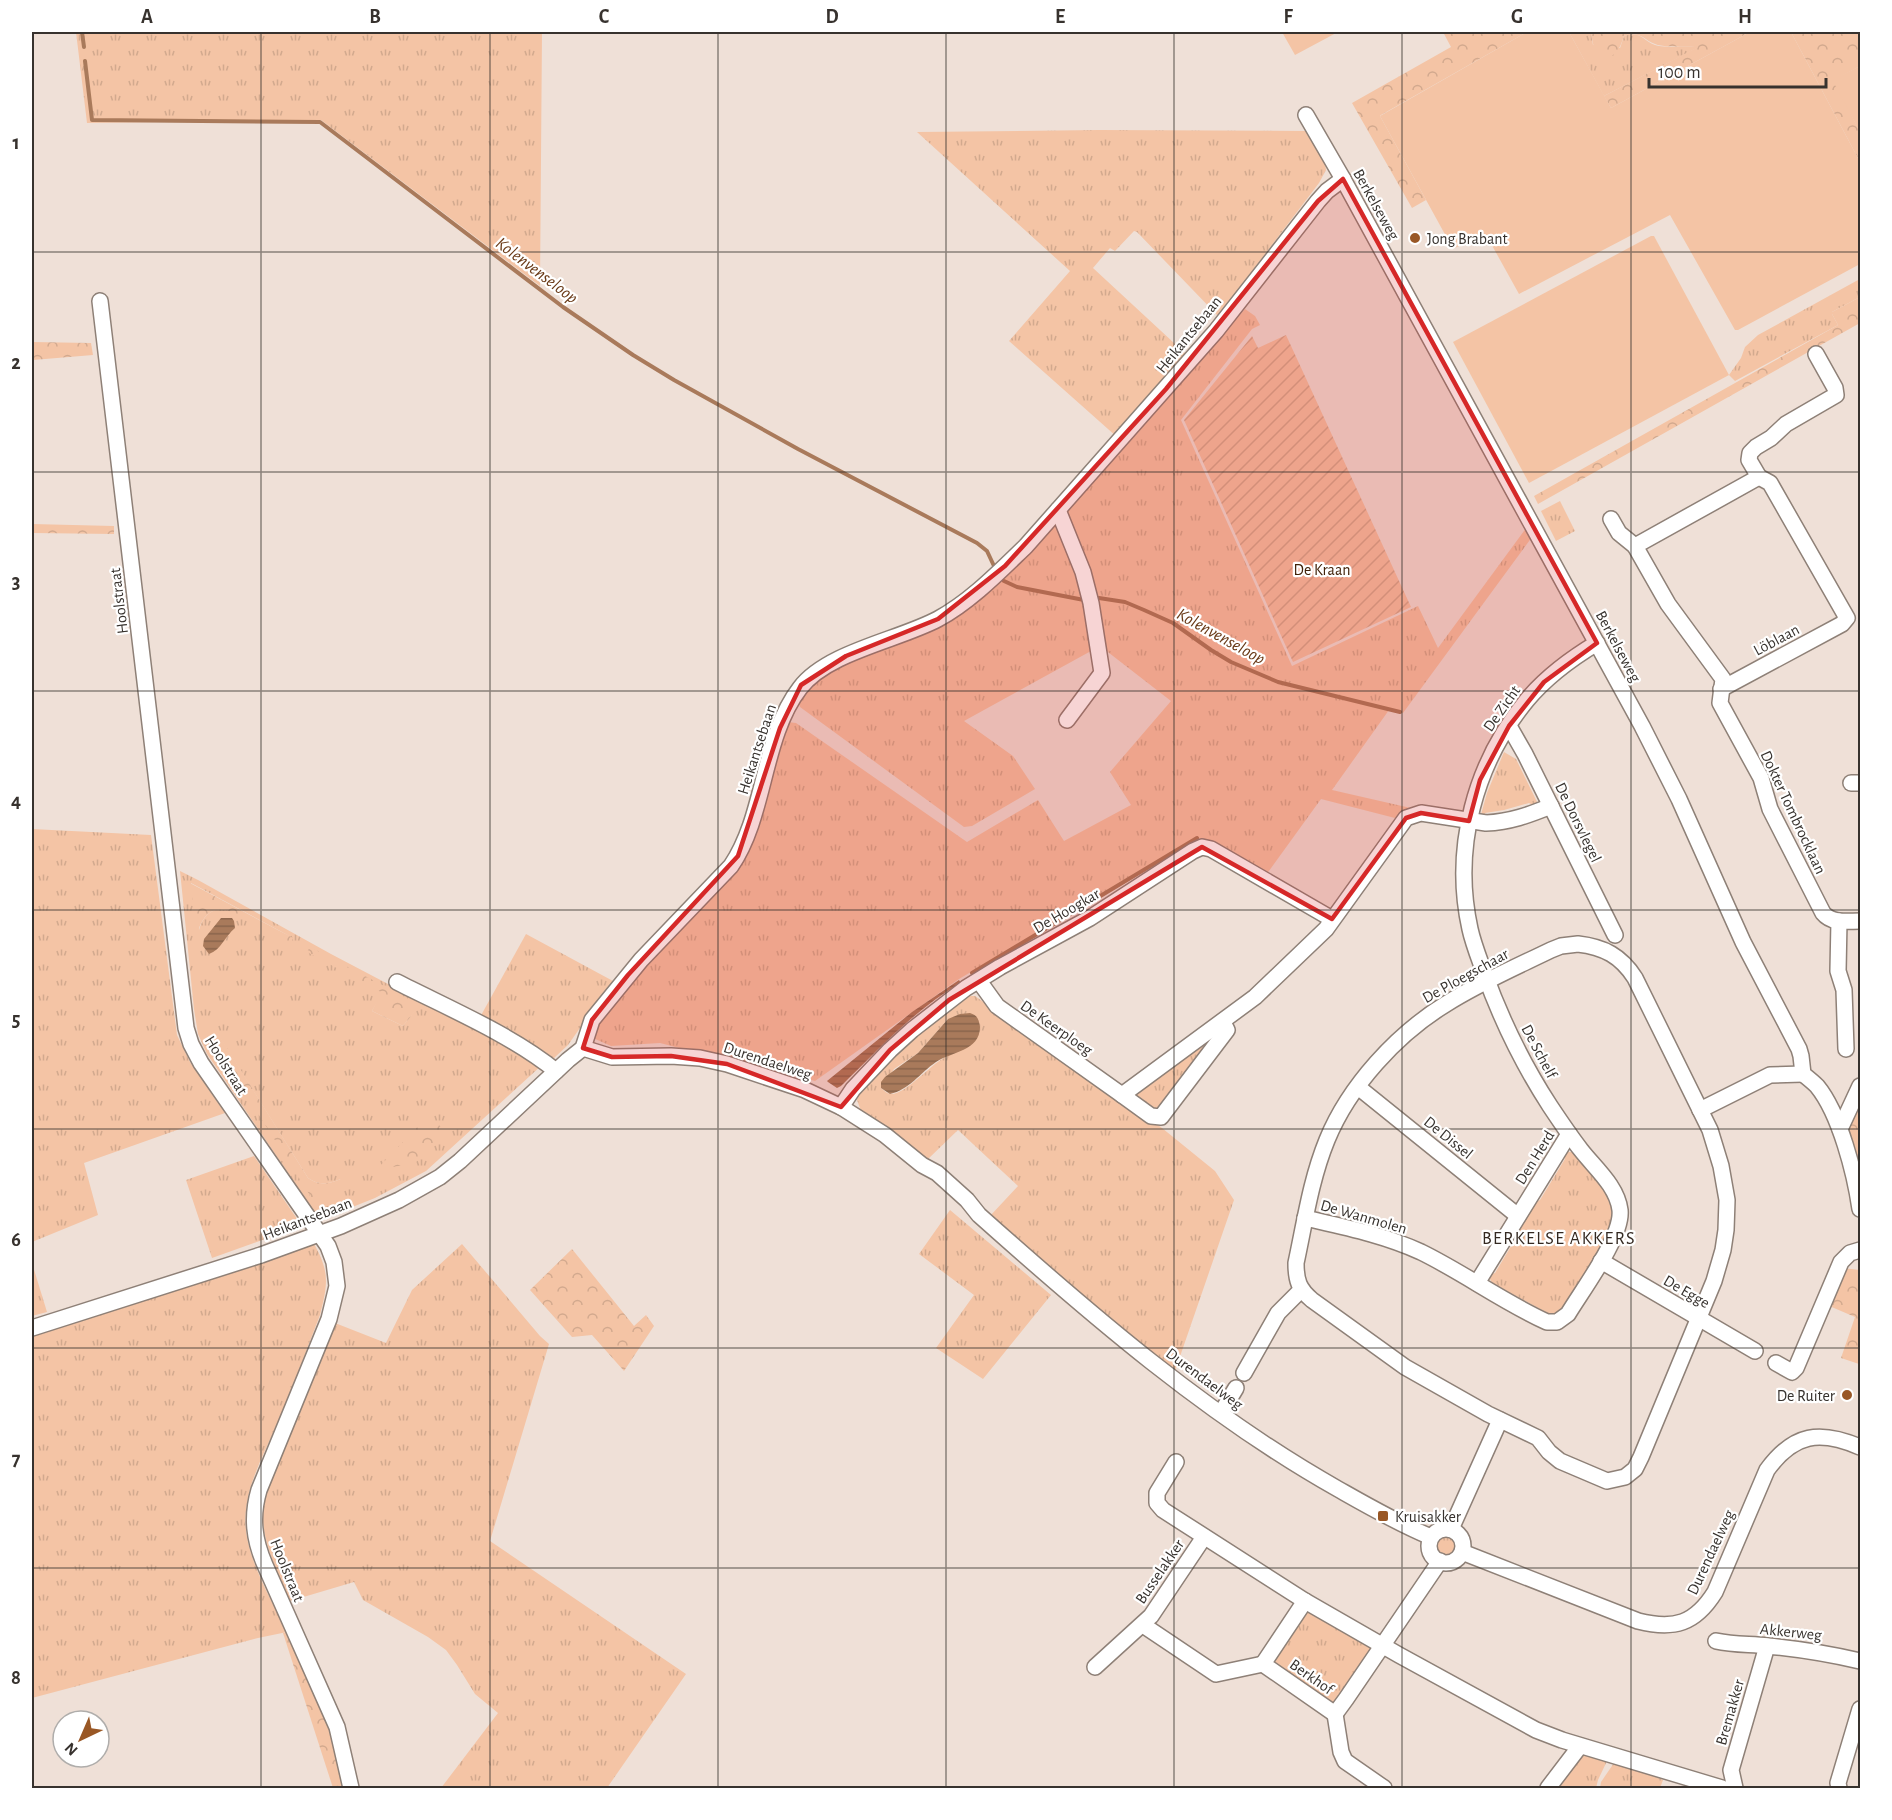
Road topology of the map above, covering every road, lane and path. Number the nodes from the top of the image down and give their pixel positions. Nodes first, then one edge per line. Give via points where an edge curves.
1 (1306, 115) dead end
2 (1343, 179) junction
3 (100, 301) dead end
4 (1816, 354) dead end
5 (1759, 477) junction
6 (1058, 510) junction
7 (1611, 519) dead end
8 (1635, 546) junction
9 (1854, 617) edge
10 (1597, 643) junction
11 (1721, 690) junction
12 (1067, 720) dead end
13 (1509, 726) junction
14 (1551, 806) junction
15 (1469, 820) junction
16 (1332, 919) junction
17 (1839, 921) junction
18 (1860, 921) edge
19 (1614, 935) dead end
20 (979, 981) junction
21 (1488, 981) junction
22 (397, 982) dead end
23 (1223, 1022) junction
24 (583, 1048) junction
25 (1846, 1049) dead end
26 (556, 1071) junction
27 (1803, 1074) junction
28 (1860, 1086) edge
29 (1358, 1087) junction
30 (1122, 1095) junction
31 (841, 1107) junction
32 (1700, 1110) junction
33 (1839, 1129) junction
34 (1569, 1134) junction
35 (1860, 1209) edge
36 (1518, 1216) junction
37 (1305, 1218) junction
38 (319, 1234) junction
39 (1860, 1250) edge
40 (1601, 1261) junction
41 (1477, 1283) junction
42 (1301, 1290) junction
43 (1699, 1318) junction
44 (32, 1328) edge
45 (1755, 1351) dead end
46 (1776, 1363) dead end
47 (1244, 1373) dead end
48 (1236, 1388) dead end
49 (1221, 1413) junction
50 (1500, 1420) junction
51 (1860, 1447) edge
52 (1176, 1462) dead end
53 (1451, 1529) junction
54 (1204, 1537) junction
55 (1431, 1537) junction
56 (1462, 1552) junction
57 (1440, 1561) junction
58 (1305, 1601) junction
59 (1143, 1625) junction
60 (1716, 1641) dead end
61 (1383, 1646) junction
62 (1767, 1646) junction
63 (1860, 1660) edge
64 (1263, 1664) junction
65 (1095, 1667) dead end
66 (1860, 1709) edge
67 (1335, 1714) junction
68 (1580, 1746) junction
69 (351, 1788) edge
70 (1383, 1788) edge
71 (1548, 1788) edge
72 (1722, 1788) edge
73 (1735, 1788) edge
74 (1839, 1788) edge

1 - 2 street, Berkelseweg
2 - 6 street, Heikantsebaan via 1311,209 1216,330
2 - 10 street, Berkelseweg
3 - 38 street, Hoolstraat via 186,1028 201,1063
4 - 5 street, Löblaan via 1836,395 1786,424 1750,453 1749,460
5 - 8 street
5 - 9 street, Löblaan via 1770,483
6 - 12 street via 1083,572 1102,673
6 - 24 street, Heikantsebaan via 1005,566 949,612 831,663 801,685 780,728 738,856 628,975 592,1020
7 - 8 street via 1619,533
8 - 11 street via 1668,604 1723,679
9 - 11 street, Löblaan
10 - 13 street, De Zicht via 1544,682
10 - 27 street, Berkelseweg via 1679,799 1743,942 1799,1049
11 - 17 street, Dokter Tombrocklaan via 1720,703 1761,778 1770,809 1806,882 1828,919
13 - 14 street, De Dorsvlegel
13 - 15 street, De Zicht via 1480,780
14 - 15 street via 1518,819 1486,823
14 - 19 street, De Dorsvlegel
15 - 16 street via 1421,813 1406,818
15 - 21 street, De Zicht via 1464,865 1466,901 1470,930
16 - 20 street, De Hoogkar via 1202,847 1090,918
16 - 23 street via 1255,997
17 - 18 street
17 - 25 street via 1838,971 1844,990
20 - 30 street, De Keerploeg via 997,1006
20 - 31 street, De Hoogkar via 912,1030 877,1063
21 - 29 street, De Ploegschaar via 1422,1020
21 - 32 street, De Ploegschaar via 1561,946 1593,945 1611,952 1635,978
21 - 34 street, De Schelf via 1519,1053
22 - 26 street via 497,1034
23 - 30 street
23 - 30 street, De Keerploeg via 1227,1030 1161,1117 1151,1116
24 - 26 street, Heikantsebaan
24 - 31 street, Durendaelweg via 612,1057 672,1056 728,1064 805,1090
26 - 38 street, Heikantsebaan via 440,1177 383,1208
27 - 32 street via 1770,1075
27 - 33 street via 1822,1093
28 - 33 street
29 - 36 street, De Dissel
29 - 37 street, De Ploegschaar via 1328,1138
31 - 49 street, Durendaelweg via 937,1173 1076,1300
32 - 43 street, De Ploegschaar via 1721,1166 1727,1216 1723,1250
33 - 35 street via 1852,1165
34 - 36 street, Den Herd
34 - 40 street, Den Herd via 1610,1184 1619,1203 1619,1227
36 - 41 street, Den Herd
37 - 41 street, De Wanmolen via 1408,1247
37 - 42 street, De Ploegschaar via 1296,1263
38 - 44 street, Heikantsebaan
38 - 69 street, Hoolstraat via 334,1262 337,1286 329,1319 259,1491 253,1526 259,1550 338,1727
39 - 46 street via 1841,1262 1796,1368 1792,1372
40 - 41 street, Den Herd via 1568,1314 1557,1322 1539,1319
40 - 43 street, De Egge
42 - 47 street via 1278,1312
42 - 50 street, De Ploegschaar via 1392,1359
43 - 45 street, De Egge
43 - 50 street, De Ploegschaar via 1635,1469 1625,1477 1607,1481 1595,1477 1560,1461 1538,1438
48 - 49 street
49 - 55 street, Durendaelweg via 1313,1476
50 - 53 street
51 - 56 street, Durendaelweg via 1840,1439 1812,1437 1776,1458 1767,1470 1715,1592 1699,1613 1675,1624 1656,1626 1638,1621
52 - 54 street via 1157,1493 1157,1503
53 - 55 street via 1442,1529
53 - 56 street via 1462,1540
54 - 58 street
54 - 59 street, Busselakker
55 - 57 street via 1429,1549
56 - 57 street via 1451,1562
57 - 61 street
58 - 61 street
58 - 64 street, Berkhof
59 - 64 street, Busselakker via 1216,1674
59 - 65 street, Busselakker
60 - 62 street, Akkerweg
61 - 67 street, Berkhof
61 - 68 street via 1528,1725
62 - 63 street, Akkerweg
62 - 73 street, Bremakker via 1731,1770
64 - 67 street, Berkhof
66 - 74 street
67 - 70 street via 1345,1761
68 - 71 street
68 - 72 street

